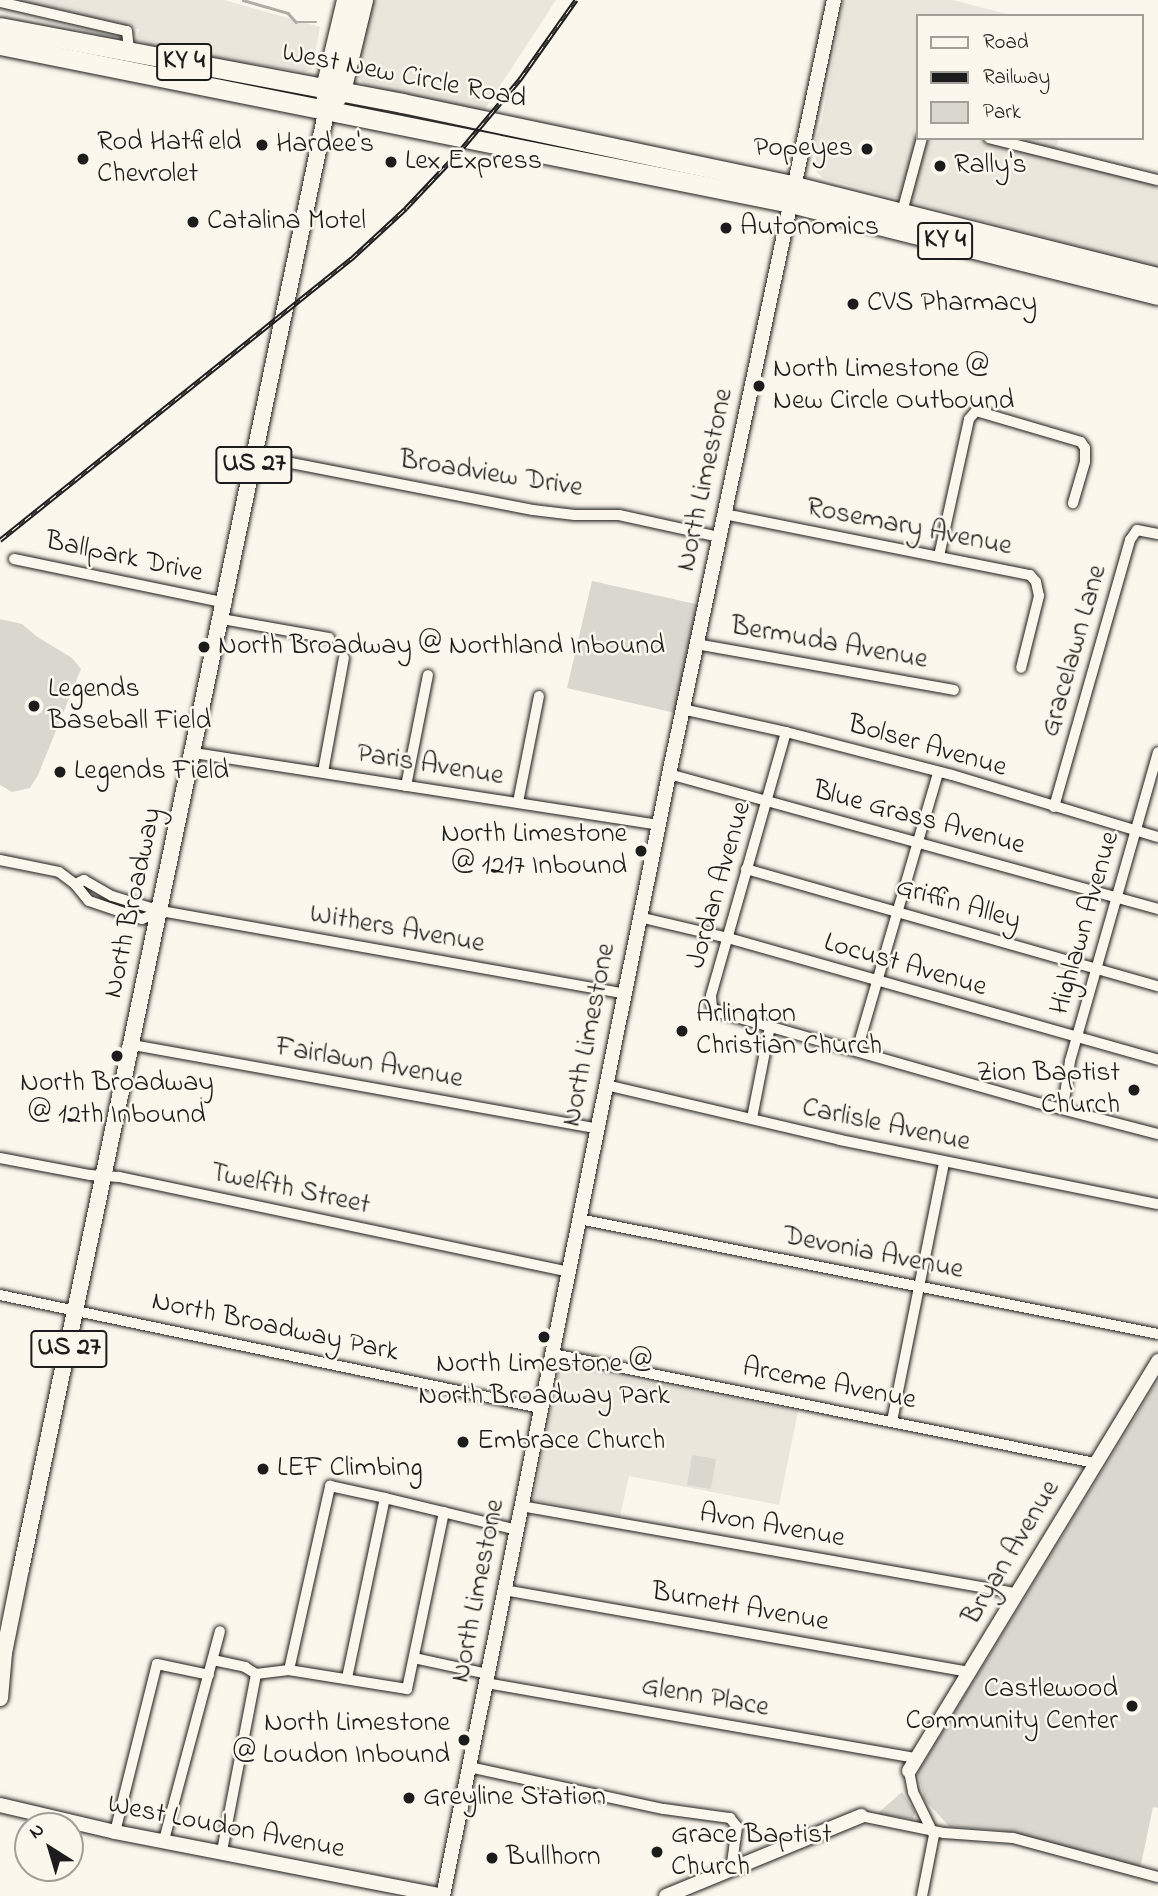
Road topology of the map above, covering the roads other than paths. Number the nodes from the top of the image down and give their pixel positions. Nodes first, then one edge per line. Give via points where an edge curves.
1 (346, 0) edge
2 (363, 0) edge
3 (834, 0) edge
4 (0, 2) edge
5 (0, 27) edge
6 (0, 45) edge
7 (129, 51) junction
8 (333, 90) junction
9 (327, 108) junction
10 (921, 140) edge
11 (997, 140) edge
12 (1158, 180) edge
13 (793, 195) junction
14 (902, 212) junction
15 (1158, 277) edge
16 (1158, 295) edge
17 (255, 456) junction
18 (1073, 503) dead end
19 (724, 514) junction
20 (1158, 534) edge
21 (719, 537) junction
22 (939, 556) junction
23 (14, 558) dead end
24 (224, 611) junction
25 (329, 638) dead end
26 (696, 644) junction
27 (344, 658) dead end
28 (1021, 668) dead end
29 (428, 674) dead end
30 (954, 690) dead end
31 (538, 696) dead end
32 (682, 709) junction
33 (786, 732) junction
34 (1158, 752) edge
35 (194, 753) junction
36 (323, 772) junction
37 (938, 773) junction
38 (668, 774) junction
39 (406, 786) junction
40 (767, 801) junction
41 (518, 803) junction
42 (1054, 807) junction
43 (658, 825) junction
44 (1135, 831) junction
45 (1158, 837) edge
46 (918, 842) junction
47 (0, 860) edge
48 (746, 869) junction
49 (1119, 897) junction
50 (1158, 909) edge
51 (161, 911) junction
52 (897, 911) junction
53 (639, 917) junction
54 (728, 938) junction
55 (1098, 968) junction
56 (875, 980) junction
57 (1158, 986) edge
58 (625, 994) junction
59 (770, 1026) junction
60 (1076, 1039) junction
61 (133, 1045) junction
62 (856, 1050) junction
63 (1158, 1060) edge
64 (606, 1085) junction
65 (1063, 1107) junction
66 (752, 1118) junction
67 (596, 1128) junction
68 (1158, 1134) edge
69 (0, 1158) edge
70 (944, 1162) junction
71 (104, 1177) junction
72 (1158, 1204) edge
73 (579, 1219) junction
74 (569, 1272) junction
75 (920, 1287) junction
76 (0, 1295) edge
77 (77, 1310) junction
78 (1158, 1334) edge
79 (553, 1354) junction
80 (1158, 1361) edge
81 (540, 1408) junction
82 (892, 1421) junction
83 (1095, 1463) junction
84 (385, 1498) junction
85 (521, 1506) junction
86 (444, 1513) junction
87 (517, 1530) junction
88 (504, 1590) junction
89 (1015, 1593) junction
90 (5, 1625) edge
91 (220, 1631) dead end
92 (2, 1657) edge
93 (414, 1658) junction
94 (213, 1660) junction
95 (289, 1671) junction
96 (968, 1672) junction
97 (256, 1674) junction
98 (209, 1675) junction
99 (347, 1678) junction
100 (487, 1678) junction
101 (0, 1698) edge
102 (912, 1764) junction
103 (469, 1766) junction
104 (0, 1805) edge
105 (861, 1816) joint
106 (933, 1830) junction
107 (115, 1832) junction
108 (164, 1840) junction
109 (222, 1851) junction
110 (732, 1870) junction
111 (1158, 1877) edge
112 (443, 1896) edge
113 (666, 1896) edge
114 (922, 1896) edge

1 - 8 highway, US 27
2 - 8 highway, US 27
3 - 13 street, North Limestone
4 - 7 street via 127,31
5 - 7 highway, West New Circle Road / KY 4
6 - 9 highway, West New Circle Road / KY 4
7 - 8 highway, West New Circle Road / KY 4
8 - 9 highway, US 27
8 - 13 highway, West New Circle Road / KY 4
9 - 13 highway, West New Circle Road / KY 4
9 - 17 main road, North Broadway / US 27
10 - 14 street
11 - 12 street
13 - 14 highway, KY 4
13 - 16 highway, KY 4
13 - 19 street, North Limestone
14 - 15 highway, KY 4
17 - 21 street, Broadview Drive via 533,510 619,515
17 - 24 main road, North Broadway / US 27
18 - 22 street via 1086,462 1081,442 976,411 969,419
19 - 21 street, North Limestone
19 - 22 street, Rosemary Avenue
20 - 42 street, Gracelawn Lane via 1137,530 1130,540
21 - 26 street, North Limestone
22 - 28 street, Rosemary Avenue via 1030,575 1036,582 1039,596
23 - 24 street, Ballpark Drive
24 - 25 street, Ballpark Drive
24 - 35 main road, North Broadway / US 27
26 - 30 street, Bermuda Avenue
26 - 32 street, North Limestone
27 - 36 street
29 - 39 street
31 - 41 street
32 - 33 street, Bolser Avenue
32 - 38 street, North Limestone
33 - 37 street, Bolser Avenue
33 - 40 street, Jordan Avenue
34 - 44 street, Highlawn Avenue
35 - 36 street, Paris Avenue
35 - 51 main road, North Broadway / US 27
36 - 39 street, Paris Avenue
37 - 42 street, Bolser Avenue
37 - 46 street
38 - 40 street, Blue Grass Avenue
38 - 43 street, North Limestone
39 - 41 street, Paris Avenue
40 - 46 street, Blue Grass Avenue
40 - 48 street, Jordan Avenue
41 - 43 street, Paris Avenue
42 - 44 street, Bolser Avenue
43 - 53 street, North Limestone
44 - 45 street, Bolser Avenue
44 - 49 street, Highlawn Avenue
46 - 49 street, Blue Grass Avenue
46 - 52 street
47 - 51 street, Withers Avenue via 59,872 89,901 142,919
48 - 52 street, Griffin Alley
48 - 54 street, Jordan Avenue
49 - 50 street, Blue Grass Avenue
49 - 55 street, Highlawn Avenue
51 - 58 street, Withers Avenue
51 - 61 main road, North Broadway / US 27
52 - 55 street, Griffin Alley
52 - 56 street
53 - 54 street, Locust Avenue
53 - 58 street, North Limestone
54 - 56 street, Locust Avenue
54 - 59 street, Jordan Avenue via 711,1005 718,1012
55 - 57 street, Griffin Alley
55 - 60 street, Highlawn Avenue
56 - 60 street, Locust Avenue
56 - 62 street
58 - 64 street, North Limestone
59 - 62 street, Jordan Avenue
59 - 66 street
60 - 63 street, Locust Avenue
60 - 65 street, Highlawn Avenue
61 - 67 street, Fairlawn Avenue
61 - 71 main road, North Broadway / US 27
62 - 65 street, Jordan Avenue
64 - 66 street, Carlisle Avenue
64 - 67 street, North Limestone
65 - 68 street, Jordan Avenue
66 - 70 street, Carlisle Avenue
67 - 73 street, North Limestone
69 - 71 street, Twelfth Street
70 - 72 street, Carlisle Avenue
70 - 75 street
71 - 74 street, Twelfth Street
71 - 77 main road, North Broadway / US 27
73 - 74 street, North Limestone
73 - 75 street, Devonia Avenue
74 - 79 street, North Limestone
75 - 78 street, Devonia Avenue
75 - 82 street
76 - 77 street, North Broadway Park
77 - 81 street, North Broadway Park
77 - 90 main road, North Broadway / US 27
79 - 81 street, North Limestone
79 - 82 street, Arceme Avenue
80 - 83 street, Bryan Avenue
81 - 85 street, North Limestone
82 - 83 street, Arceme Avenue
83 - 89 street, Bryan Avenue
84 - 86 street
84 - 95 street via 330,1486
84 - 99 street
85 - 87 street, North Limestone
85 - 89 street, Avon Avenue
86 - 87 street
86 - 93 street
87 - 88 street, North Limestone
88 - 96 street, Burnett Avenue
88 - 100 street, North Limestone
89 - 96 street, Bryan Avenue
90 - 92 main road, North Broadway / US 27
91 - 94 street
92 - 101 main road, North Broadway / US 27
93 - 99 street via 407,1689
93 - 100 street, Glenn Place
94 - 97 street via 246,1667
94 - 98 street
95 - 97 street
95 - 99 street
96 - 102 street, Bryan Avenue
97 - 109 street
98 - 107 street via 157,1664
98 - 108 street
100 - 102 street, Glenn Place
100 - 103 street, North Limestone
102 - 106 street via 913,1792
103 - 110 street via 732,1819 737,1833
103 - 112 street, North Limestone
104 - 107 street, West Loudon Avenue
105 - 106 street
105 - 110 street
106 - 111 street via 1013,1838
106 - 114 street
107 - 108 street, West Loudon Avenue
108 - 109 street, West Loudon Avenue
109 - 112 street, West Loudon Avenue
110 - 113 street

